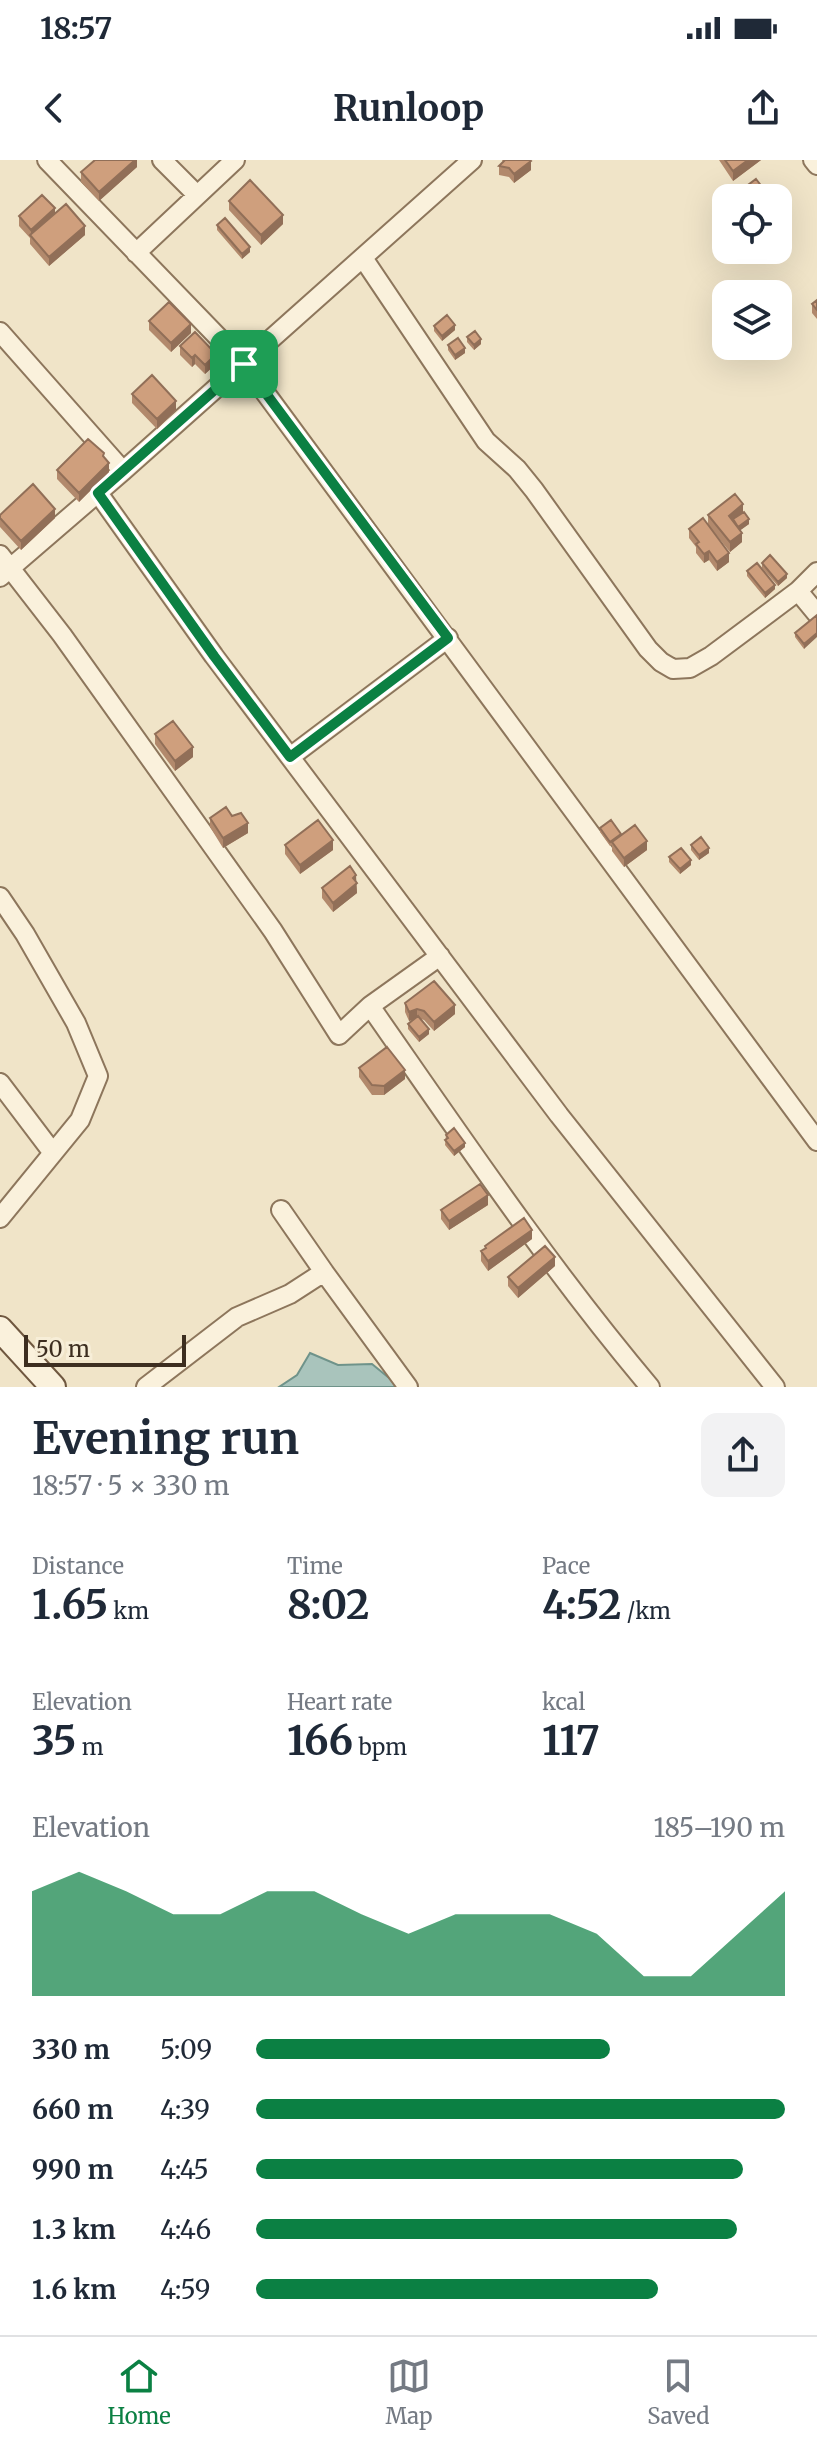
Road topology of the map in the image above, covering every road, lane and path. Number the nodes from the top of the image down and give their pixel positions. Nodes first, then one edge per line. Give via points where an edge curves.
1 (47, 160) edge
2 (162, 160) edge
3 (235, 160) edge
4 (472, 160) edge
5 (813, 160) edge
6 (817, 165) edge
7 (196, 194) junction
8 (136, 253) junction
9 (363, 258) junction
10 (0, 332) edge
11 (244, 364) junction
12 (123, 471) junction
13 (98, 493) junction
14 (4, 566) edge
15 (817, 572) edge
16 (798, 591) junction
17 (817, 614) edge
18 (448, 638) junction
19 (290, 757) junction
20 (0, 897) edge
21 (440, 956) junction
22 (370, 1006) junction
23 (0, 1083) edge
24 (817, 1141) edge
25 (53, 1153) junction
26 (281, 1210) dead end
27 (0, 1218) edge
28 (324, 1272) junction
29 (0, 1329) edge
30 (53, 1387) edge
31 (146, 1387) edge
32 (408, 1387) edge
33 (650, 1387) edge
34 (775, 1387) edge

1 - 8 street
2 - 7 street
3 - 7 street
4 - 9 street
5 - 6 street
7 - 8 street
8 - 11 street
9 - 11 street
9 - 16 street via 486,441 534,490 661,662 673,669 690,668
10 - 12 street
11 - 12 street
11 - 18 street
12 - 13 street
13 - 14 street
13 - 19 street
14 - 22 street via 273,931 339,1035
15 - 16 street
16 - 17 street
18 - 19 street
18 - 24 street
19 - 21 street
20 - 25 street via 76,1023 98,1076 80,1120
21 - 22 street
21 - 34 street
22 - 33 street via 601,1329
23 - 25 street
25 - 27 street
26 - 28 street
28 - 31 street via 237,1317
28 - 32 street
29 - 30 street

